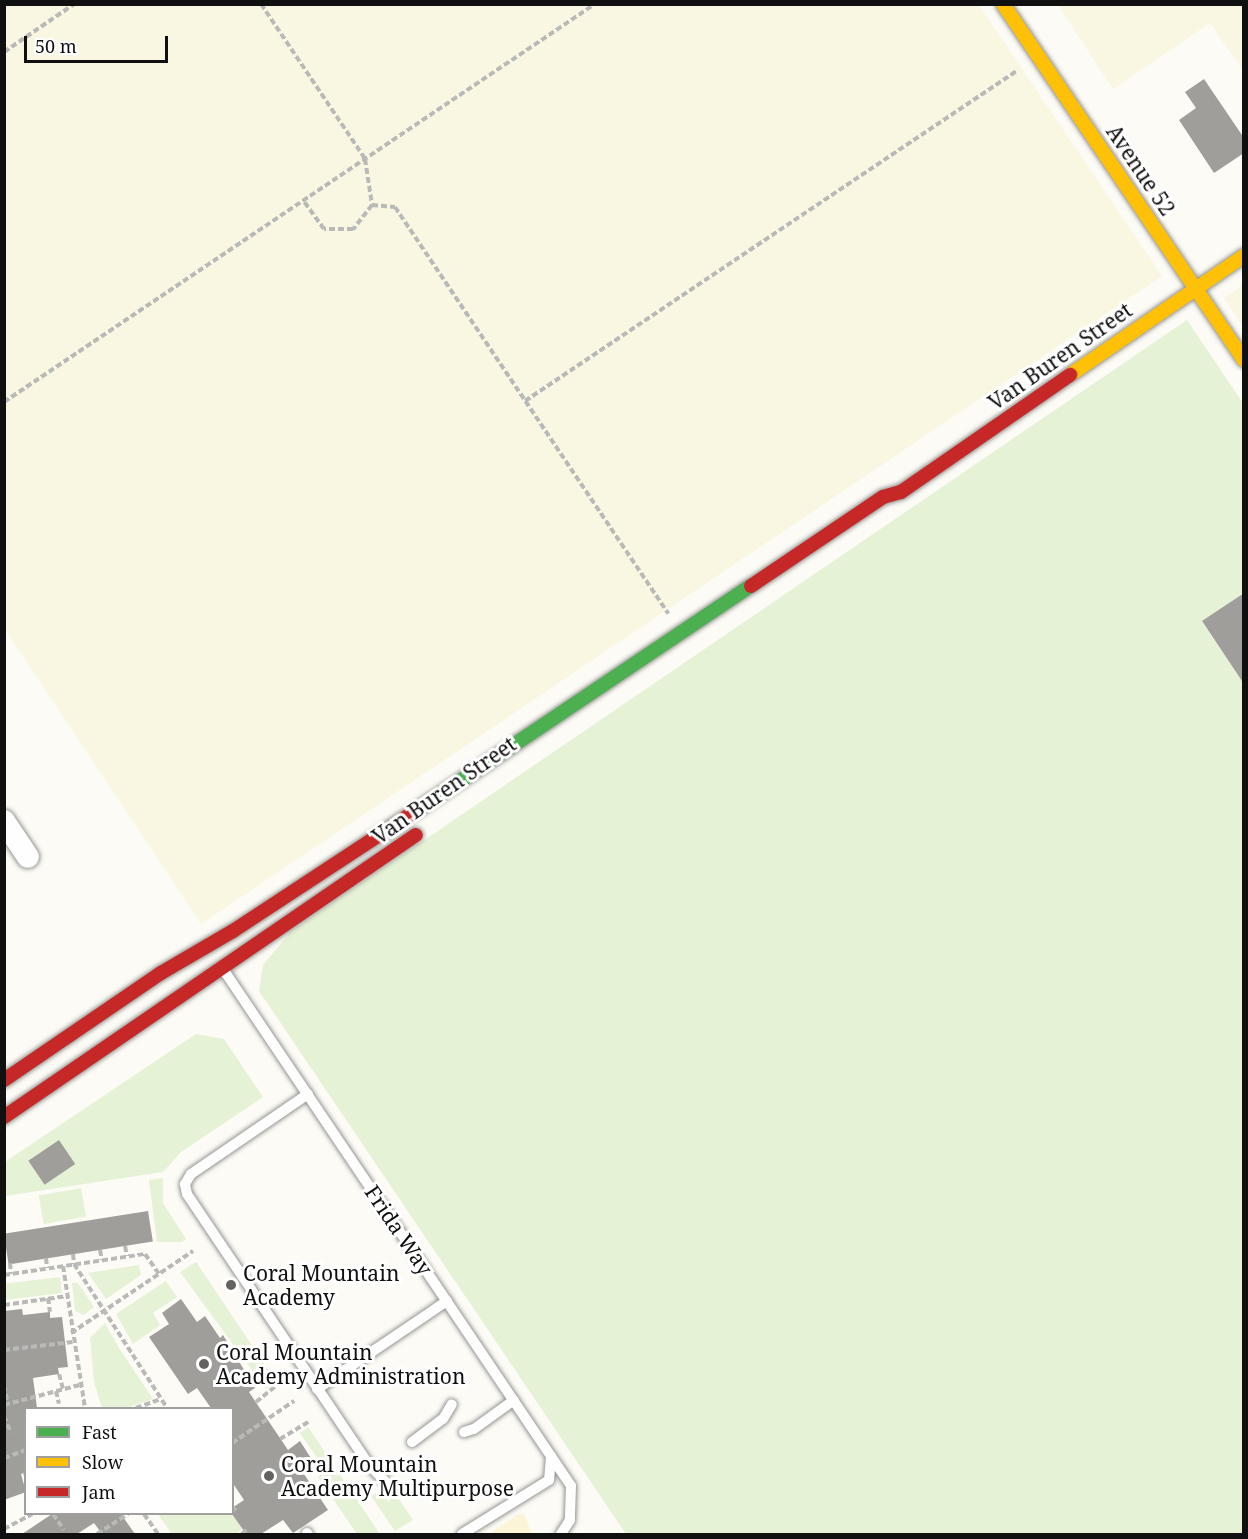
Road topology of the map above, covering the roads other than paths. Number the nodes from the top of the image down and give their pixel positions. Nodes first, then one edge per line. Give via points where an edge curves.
1 (1003, 4) edge
2 (1244, 256) edge
3 (1195, 288) junction
4 (1244, 360) edge
5 (4, 821) edge
6 (425, 829) dead end
7 (28, 856) dead end
8 (207, 946) junction
9 (227, 975) junction
10 (4, 1080) edge
11 (308, 1095) junction
12 (4, 1117) edge
13 (447, 1301) junction
14 (317, 1389) junction
15 (514, 1401) junction
16 (452, 1404) dead end
17 (464, 1432) dead end
18 (412, 1442) dead end
19 (551, 1456) junction
20 (387, 1483) dead end
21 (462, 1534) edge
22 (561, 1534) edge

1 - 3 street, Avenue 52
2 - 3 street, Van Buren Street
3 - 4 street, Avenue 52
3 - 8 street, Van Buren Street via 901,492 890,507 868,524
5 - 7 street
6 - 9 street, Van Buren Street
8 - 9 lane, Frida Way
8 - 10 street, Van Buren Street via 161,972
9 - 11 lane, Frida Way
9 - 12 street, Van Buren Street
11 - 13 lane, Frida Way
11 - 14 lane via 202,1166 185,1184 194,1206
13 - 14 lane
13 - 15 lane, Frida Way
14 - 20 lane via 378,1478
15 - 17 lane
15 - 19 lane, Frida Way
16 - 18 lane via 443,1419
19 - 21 lane via 549,1480
19 - 22 lane, Frida Way via 572,1486 570,1520

